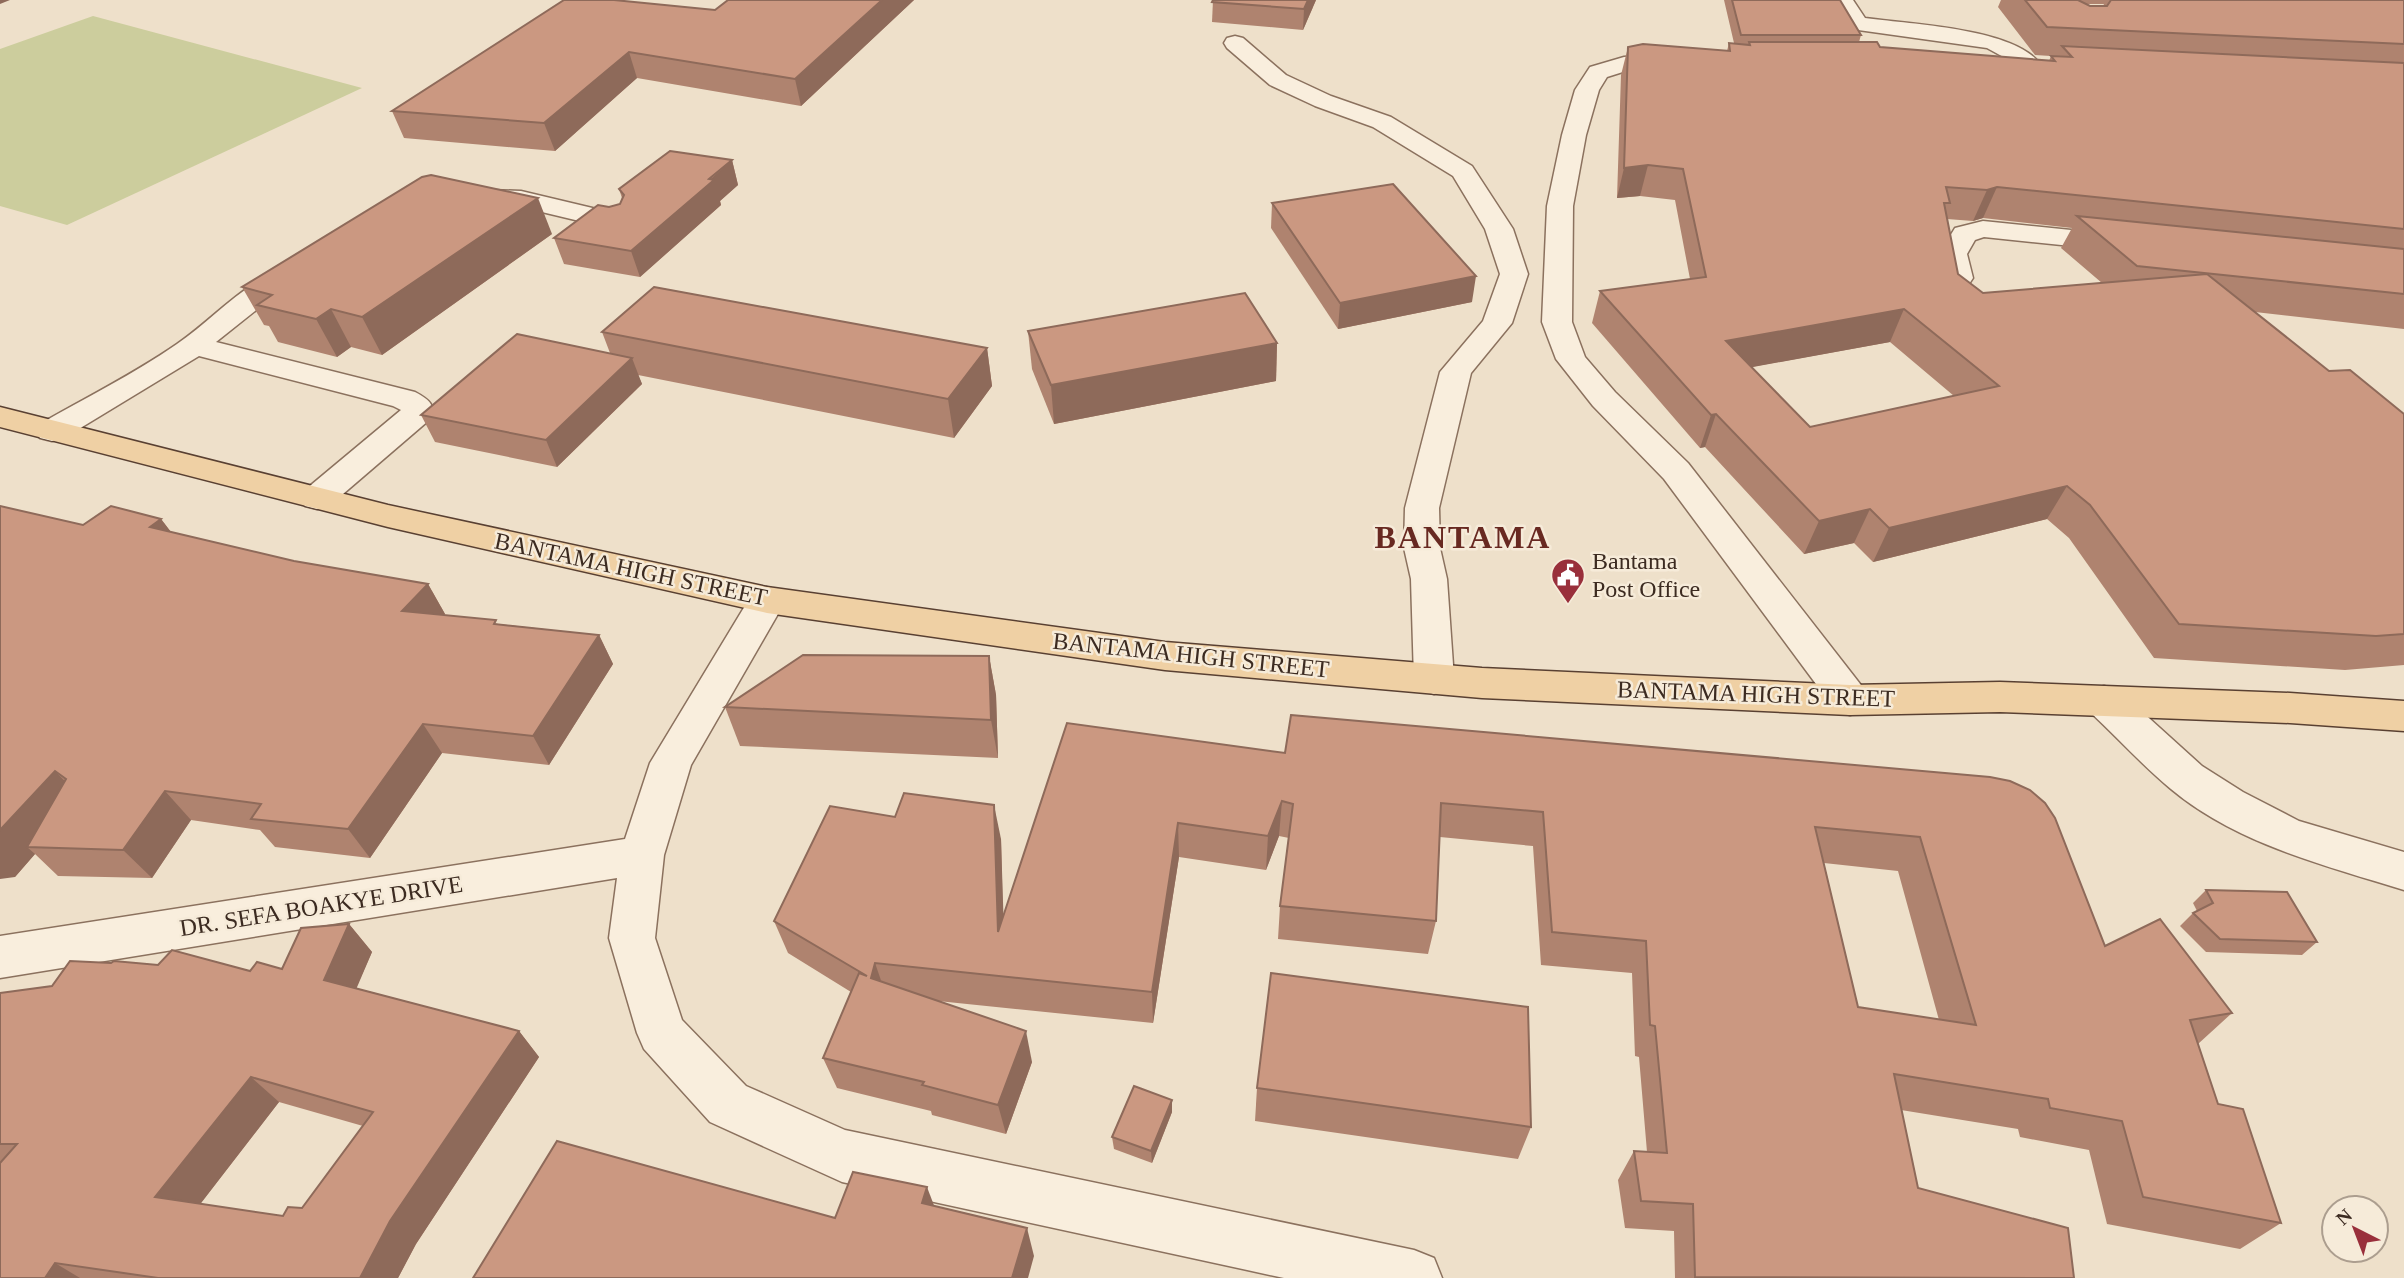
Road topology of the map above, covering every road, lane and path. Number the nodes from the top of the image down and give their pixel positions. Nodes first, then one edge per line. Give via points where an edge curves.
1 (1843, 0) edge
2 (1236, 43) dead end
3 (1705, 60) edge
4 (1947, 62) edge
5 (466, 198) edge
6 (617, 222) edge
7 (2141, 245) edge
8 (312, 262) edge
9 (1959, 278) edge
10 (194, 346) junction
11 (0, 417) edge
12 (52, 430) junction
13 (317, 498) junction
14 (767, 600) junction
15 (1434, 679) junction
16 (1850, 700) junction
17 (2104, 701) junction
18 (2404, 716) edge
19 (642, 855) junction
20 (2404, 871) edge
21 (0, 957) edge
22 (1414, 1278) edge

1 - 4 street via 1860,24 1989,42 2041,64
2 - 15 street via 1278,80 1382,122 1463,171 1499,229 1514,274 1497,323 1456,372 1422,508
3 - 16 street via 1624,64 1598,72 1587,90 1560,206 1557,322 1571,359 1676,471
5 - 6 street via 522,199
7 - 9 street via 1983,229 1965,234 1954,254
8 - 10 street via 255,298
10 - 12 street
10 - 13 street via 417,406 417,414
11 - 12 main road, BANTAMA HIGH STREET
12 - 13 main road, BANTAMA HIGH STREET
13 - 14 main road, BANTAMA HIGH STREET
14 - 15 main road, BANTAMA HIGH STREET via 1166,656
14 - 19 street via 671,764
15 - 16 main road, BANTAMA HIGH STREET
16 - 17 main road, BANTAMA HIGH STREET via 2000,697
17 - 18 main road, BANTAMA HIGH STREET
17 - 20 street via 2186,778 2228,804 2286,835
19 - 21 street, DR. SEFA BOAKYE DRIVE
19 - 22 street via 632,938 662,1033 728,1104 842,1156

